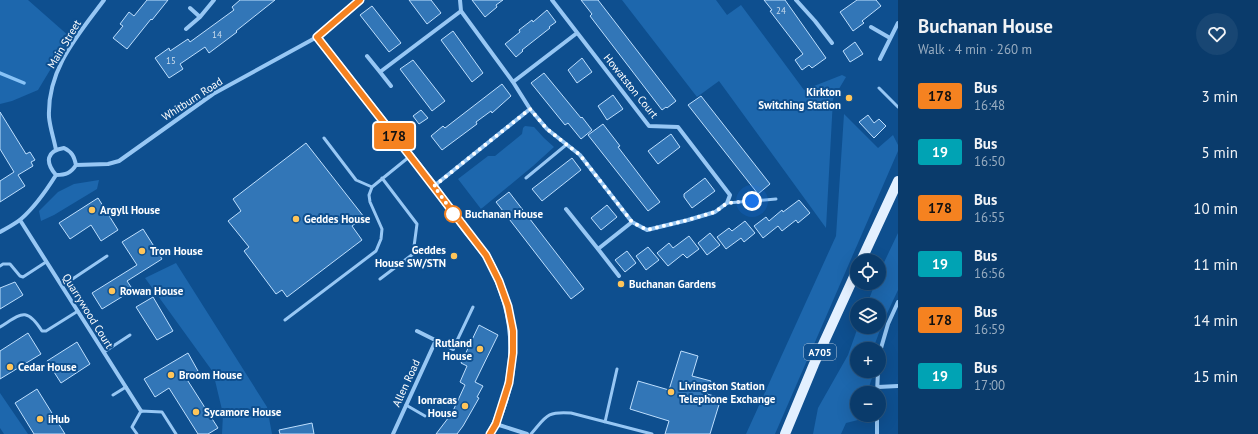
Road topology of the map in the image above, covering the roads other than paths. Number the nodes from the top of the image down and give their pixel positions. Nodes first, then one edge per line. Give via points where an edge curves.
1 (104, 0) edge
2 (214, 0) edge
3 (360, 0) edge
4 (460, 0) edge
5 (552, 0) edge
6 (796, 0) edge
7 (190, 8) dead end
8 (461, 11) junction
9 (200, 17) junction
10 (898, 23) edge
11 (871, 27) dead end
12 (186, 29) dead end
13 (577, 33) junction
14 (317, 37) junction
15 (890, 38) junction
16 (832, 43) dead end
17 (367, 56) dead end
18 (880, 59) dead end
19 (380, 72) junction
20 (513, 82) junction
21 (391, 86) dead end
22 (879, 88) dead end
23 (898, 107) edge
24 (530, 109) junction
25 (324, 138) dead end
26 (566, 145) junction
27 (56, 150) junction
28 (410, 156) junction
29 (76, 165) junction
30 (56, 174) junction
31 (382, 178) junction
32 (526, 178) dead end
33 (898, 181) edge
34 (434, 186) junction
35 (372, 187) junction
36 (776, 199) dead end
37 (727, 203) junction
38 (566, 209) dead end
39 (20, 220) junction
40 (632, 222) junction
41 (0, 232) edge
42 (598, 248) junction
43 (864, 254) edge
44 (107, 256) dead end
45 (46, 262) junction
46 (0, 266) edge
47 (619, 276) dead end
48 (380, 279) dead end
49 (850, 285) edge
50 (62, 286) junction
51 (898, 302) edge
52 (473, 307) dead end
53 (78, 311) junction
54 (285, 320) dead end
55 (0, 327) edge
56 (417, 331) dead end
57 (130, 335) dead end
58 (436, 340) junction
59 (883, 342) edge
60 (453, 349) joint
61 (104, 352) junction
62 (617, 369) dead end
63 (898, 386) edge
64 (126, 387) junction
65 (886, 387) edge
66 (112, 395) dead end
67 (406, 405) junction
68 (141, 411) junction
69 (425, 416) dead end
70 (605, 422) junction
71 (877, 422) edge
72 (496, 424) junction
73 (136, 434) edge
74 (176, 434) edge
75 (393, 434) edge
76 (490, 434) edge
77 (527, 434) edge
78 (531, 434) edge
79 (652, 434) edge
80 (785, 434) edge
81 (877, 434) edge

1 - 27 street, Main Street via 80,31 56,74 50,97 49,118
2 - 9 street
3 - 14 main road
4 - 8 street
5 - 13 street, Howatston Court
6 - 16 street
7 - 9 street
8 - 19 street
8 - 20 street
9 - 12 street
10 - 15 street
11 - 15 street
13 - 20 street
13 - 37 street, Howatston Court via 649,126 678,127 730,195
14 - 28 main road
14 - 29 street, Whitburn Road via 213,94 119,161
15 - 18 street
17 - 19 street
19 - 21 street
20 - 24 street
22 - 23 lane
24 - 26 street via 547,129
24 - 34 street
25 - 35 lane via 356,180
26 - 32 lane
26 - 40 street via 580,155
27 - 29 street via 64,148 71,152
27 - 30 street via 48,162
28 - 31 lane
28 - 34 main road
29 - 30 street via 72,171 64,175
30 - 39 street via 43,195
31 - 35 lane
31 - 48 lane via 417,224 413,254
33 - 43 main road
34 - 72 main road via 486,255 508,306 513,331 513,353 509,383
35 - 54 lane via 370,202 382,229 376,251
36 - 37 lane
37 - 40 street via 715,212 658,228 647,230
38 - 42 street
39 - 41 street
39 - 45 street, Quarrywood Court
40 - 42 street
42 - 47 street
44 - 50 lane
45 - 46 lane via 23,277 10,264
45 - 50 street, Quarrywood Court
49 - 80 main road, A705
50 - 53 street, Quarrywood Court
51 - 59 street
52 - 60 lane
53 - 55 lane via 46,331 26,314
53 - 61 street, Quarrywood Court
56 - 58 street
57 - 61 lane
58 - 60 street
58 - 67 street, Allen Road
61 - 64 street, Quarrywood Court
62 - 70 lane
63 - 65 street
64 - 66 lane
64 - 68 street, Quarrywood Court
67 - 69 lane
67 - 75 street, Allen Road
68 - 73 lane via 132,427
68 - 74 lane via 162,412
70 - 78 lane via 559,412 549,414
70 - 79 lane
71 - 81 street
72 - 76 main road
72 - 77 street

